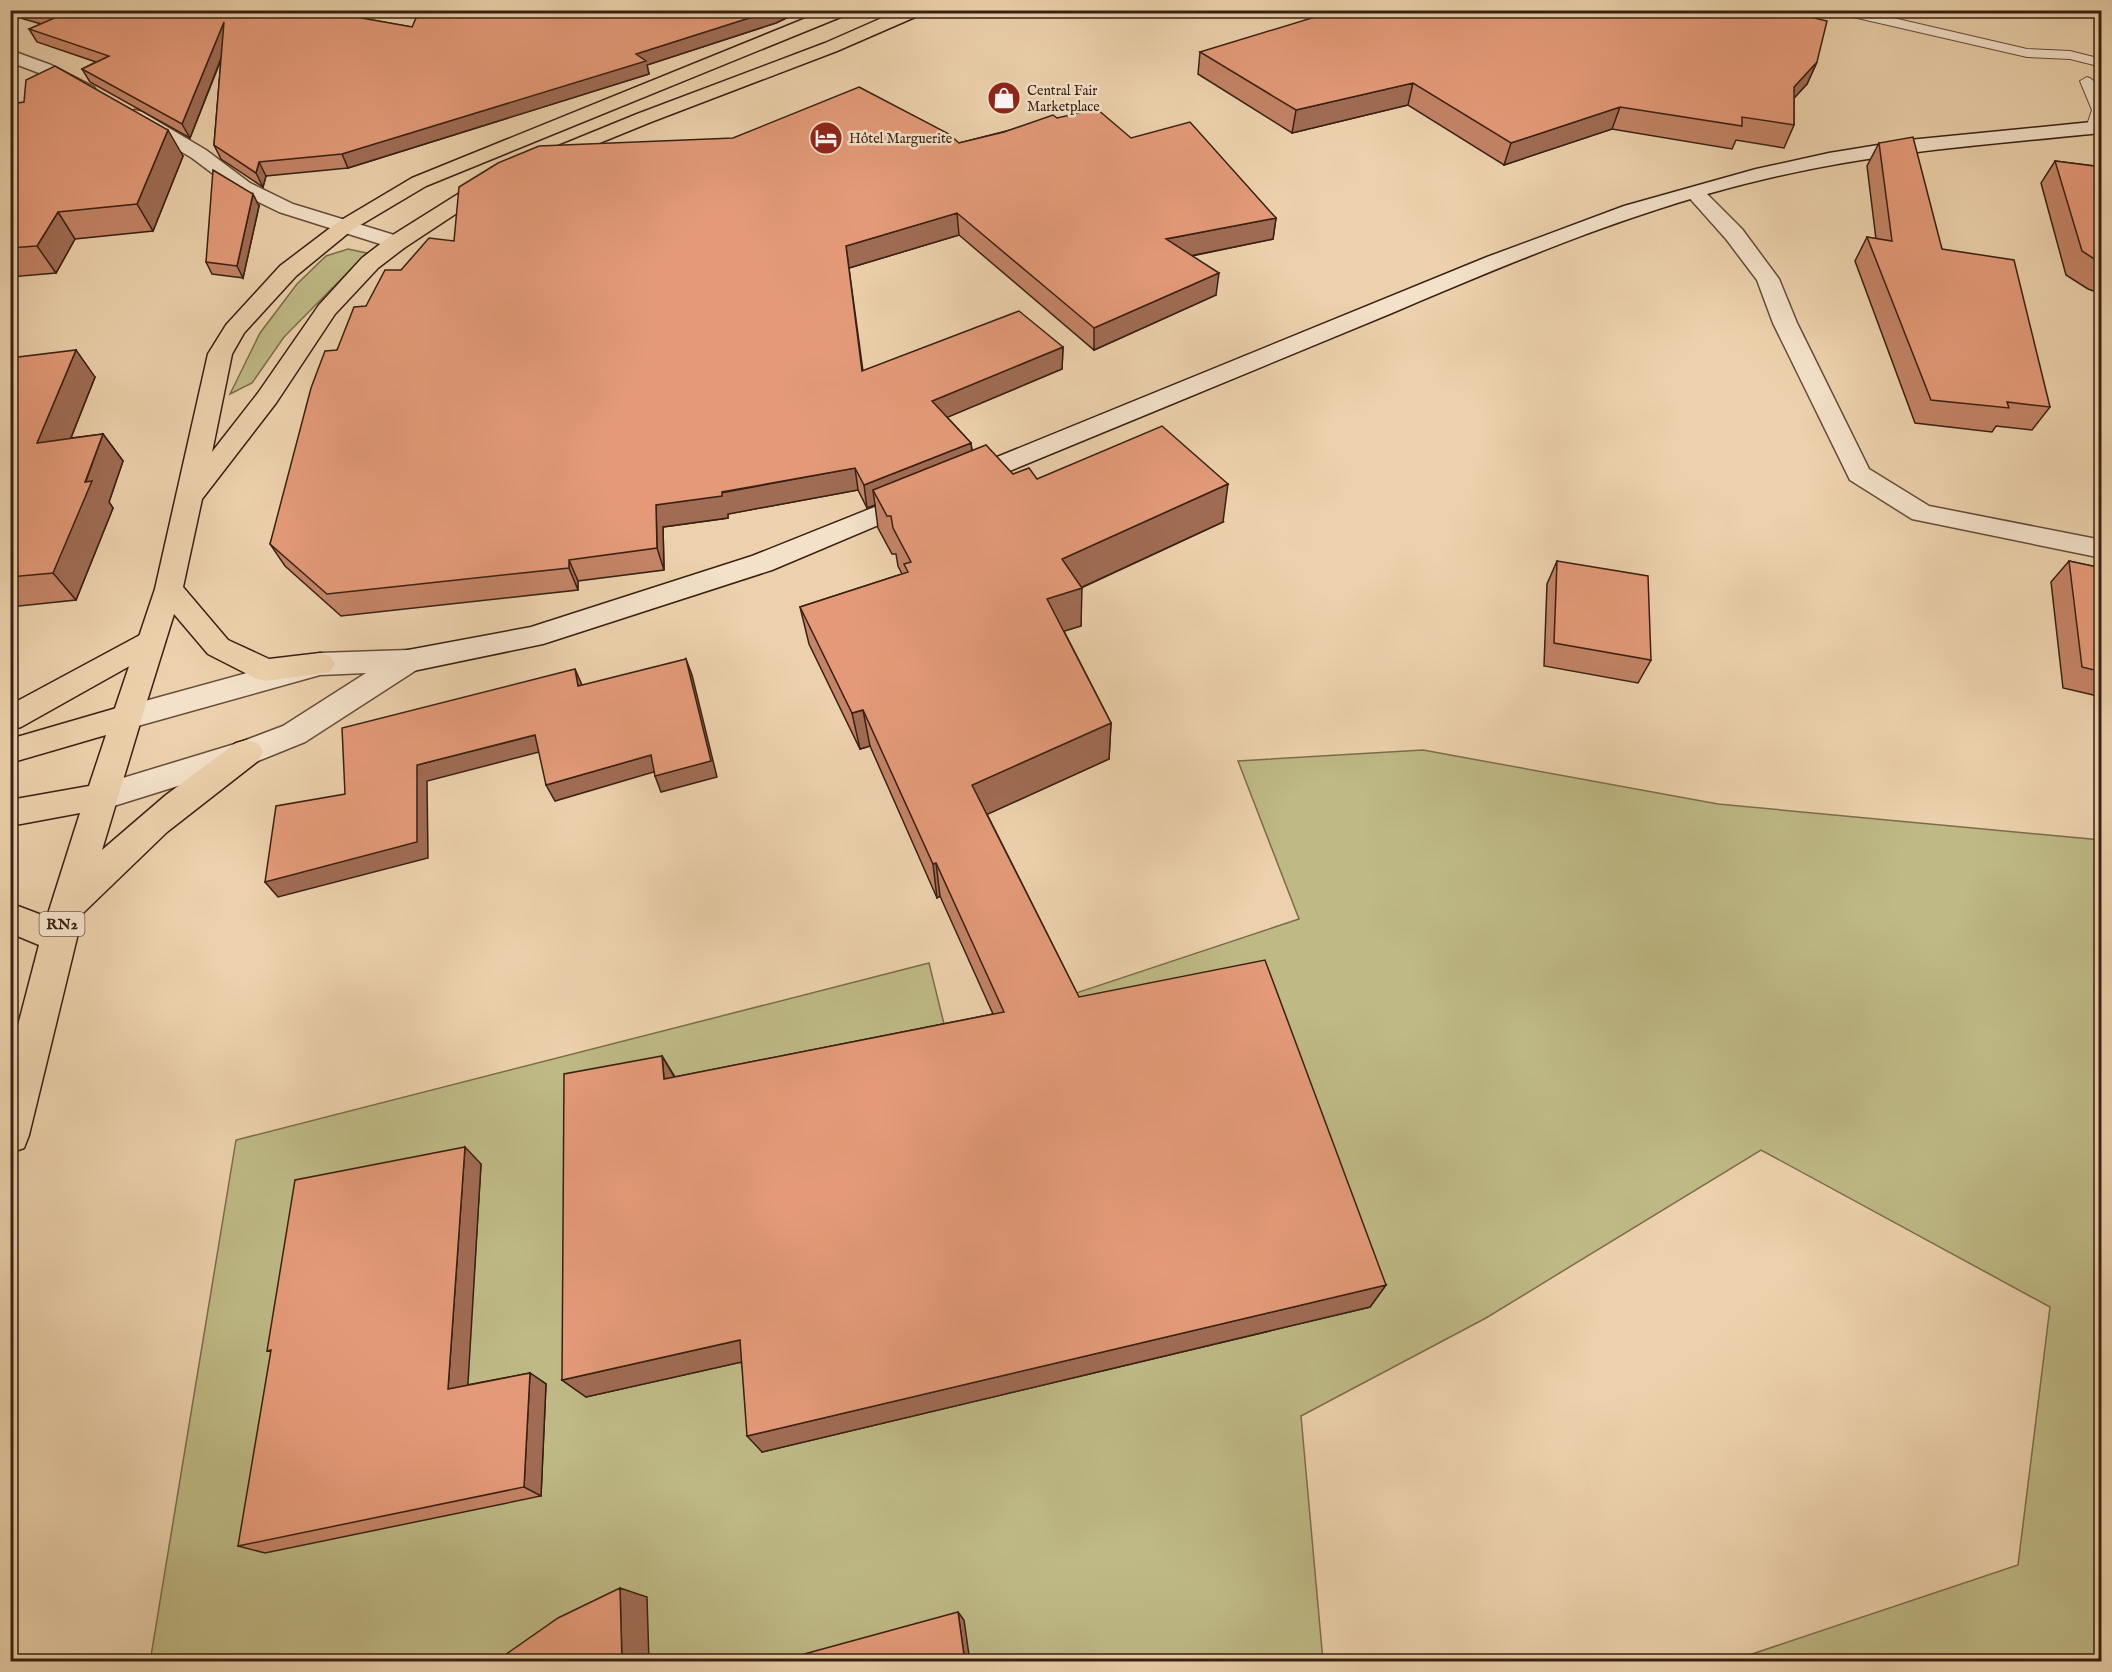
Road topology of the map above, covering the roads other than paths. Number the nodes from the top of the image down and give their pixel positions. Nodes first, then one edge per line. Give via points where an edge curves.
1 (842, 10) edge
2 (916, 10) edge
3 (1840, 10) edge
4 (10, 55) edge
5 (2070, 55) junction
6 (2102, 63) edge
7 (2087, 81) junction
8 (2102, 91) edge
9 (2097, 128) edge
10 (1695, 193) junction
11 (345, 226) junction
12 (396, 243) junction
13 (188, 499) junction
14 (2102, 549) edge
15 (168, 589) junction
16 (150, 642) junction
17 (408, 661) junction
18 (320, 664) junction
19 (127, 717) junction
20 (10, 718) edge
21 (10, 751) edge
22 (247, 752) junction
23 (101, 797) junction
24 (10, 813) edge
25 (10, 917) edge
26 (63, 922) junction
27 (10, 1135) edge

1 - 11 main road via 419,182
2 - 12 main road via 497,178
3 - 5 lane via 2027,53
4 - 11 main road via 111,103 199,154 243,187 286,208
5 - 6 lane
5 - 7 lane
7 - 8 lane
7 - 9 lane via 2098,110
9 - 10 main road via 1908,146 1763,173
10 - 14 main road via 1734,234 1768,279 1785,323 1859,474 1921,513
10 - 17 main road via 1631,210 1495,262 762,563 533,637
11 - 12 main road
11 - 13 main road via 288,271 234,330 220,354
12 - 13 main road via 370,263 327,310 267,398
13 - 15 main road
15 - 16 main road
15 - 18 main road via 218,647 266,670
16 - 19 main road
16 - 20 main road
17 - 18 main road
17 - 22 main road via 294,734
18 - 19 main road
19 - 21 main road
19 - 23 main road, RN2
22 - 23 main road
22 - 26 main road via 192,791 102,869
23 - 24 main road
23 - 26 main road, RN2
25 - 26 main road
26 - 27 main road, RN2

